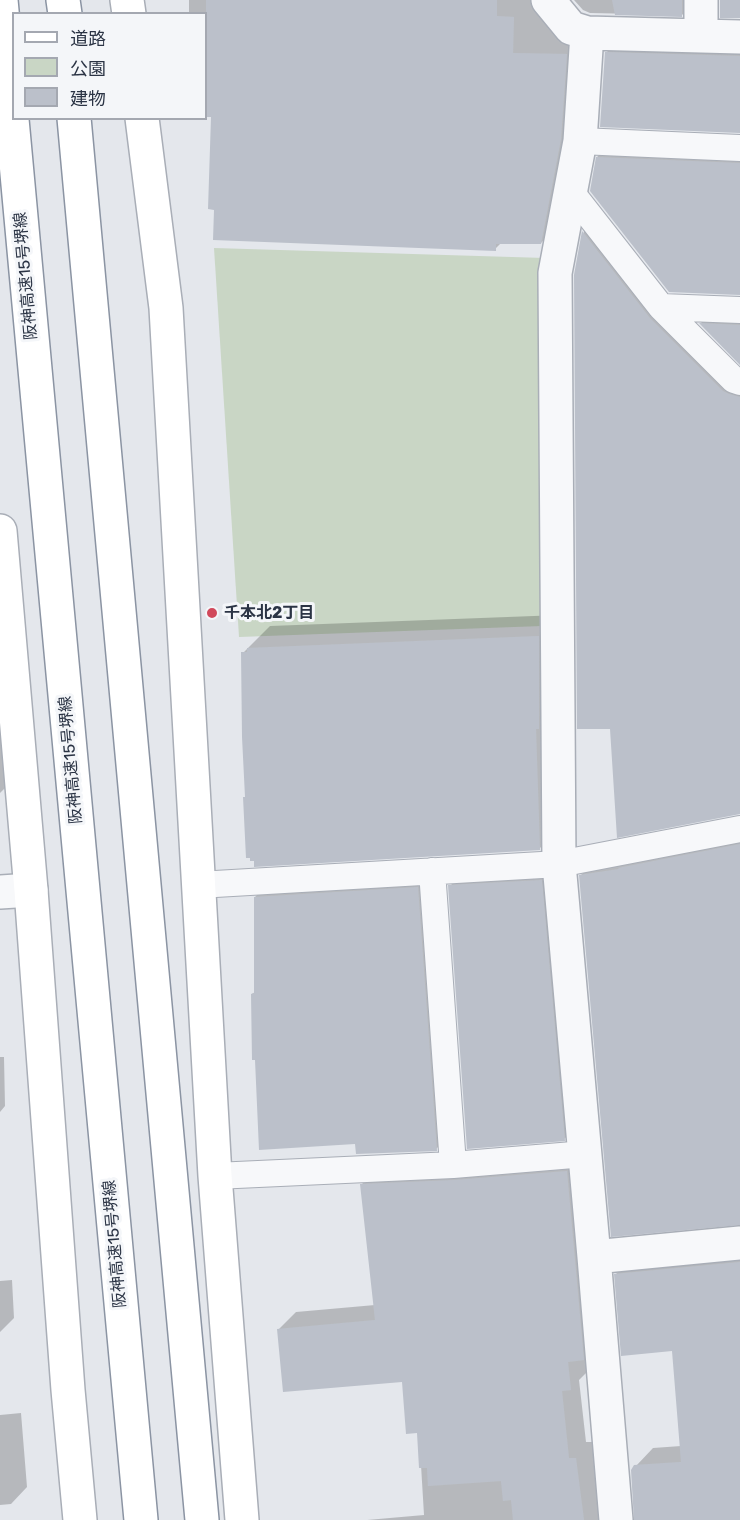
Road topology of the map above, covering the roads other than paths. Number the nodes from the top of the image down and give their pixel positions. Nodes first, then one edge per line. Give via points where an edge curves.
1 (1, 0) edge
2 (548, 0) edge
3 (701, 0) edge
4 (587, 33) junction
5 (701, 36) junction
6 (740, 37) edge
7 (12, 119) edge
8 (12, 120) edge
9 (74, 120) edge
10 (142, 120) edge
11 (580, 141) junction
12 (740, 148) edge
13 (571, 192) junction
14 (661, 307) junction
15 (740, 310) edge
16 (740, 382) edge
17 (0, 531) edge
18 (740, 829) edge
19 (559, 864) junction
20 (432, 871) junction
21 (198, 885) junction
22 (16, 891) edge
23 (585, 1154) junction
24 (453, 1165) junction
25 (215, 1176) junction
26 (740, 1243) edge
27 (594, 1257) junction
28 (80, 1520) edge
29 (141, 1520) edge
30 (202, 1520) edge
31 (242, 1520) edge
32 (616, 1520) edge

1 - 7 main road, 阪神高速15号堺線
2 - 4 street via 571,28
3 - 5 street
4 - 5 street
4 - 11 street
5 - 6 street
8 - 29 main road, 阪神高速15号堺線
9 - 30 main road
10 - 21 main road via 166,308
11 - 12 lane
11 - 13 street
13 - 14 lane
13 - 19 street via 555,273
14 - 15 lane
14 - 16 lane
17 - 22 main road
18 - 19 lane
19 - 20 lane
19 - 23 street
20 - 21 lane
20 - 24 lane
21 - 25 main road
22 - 28 main road
23 - 24 lane
23 - 27 street
24 - 25 lane
25 - 31 main road
26 - 27 street
27 - 32 street

